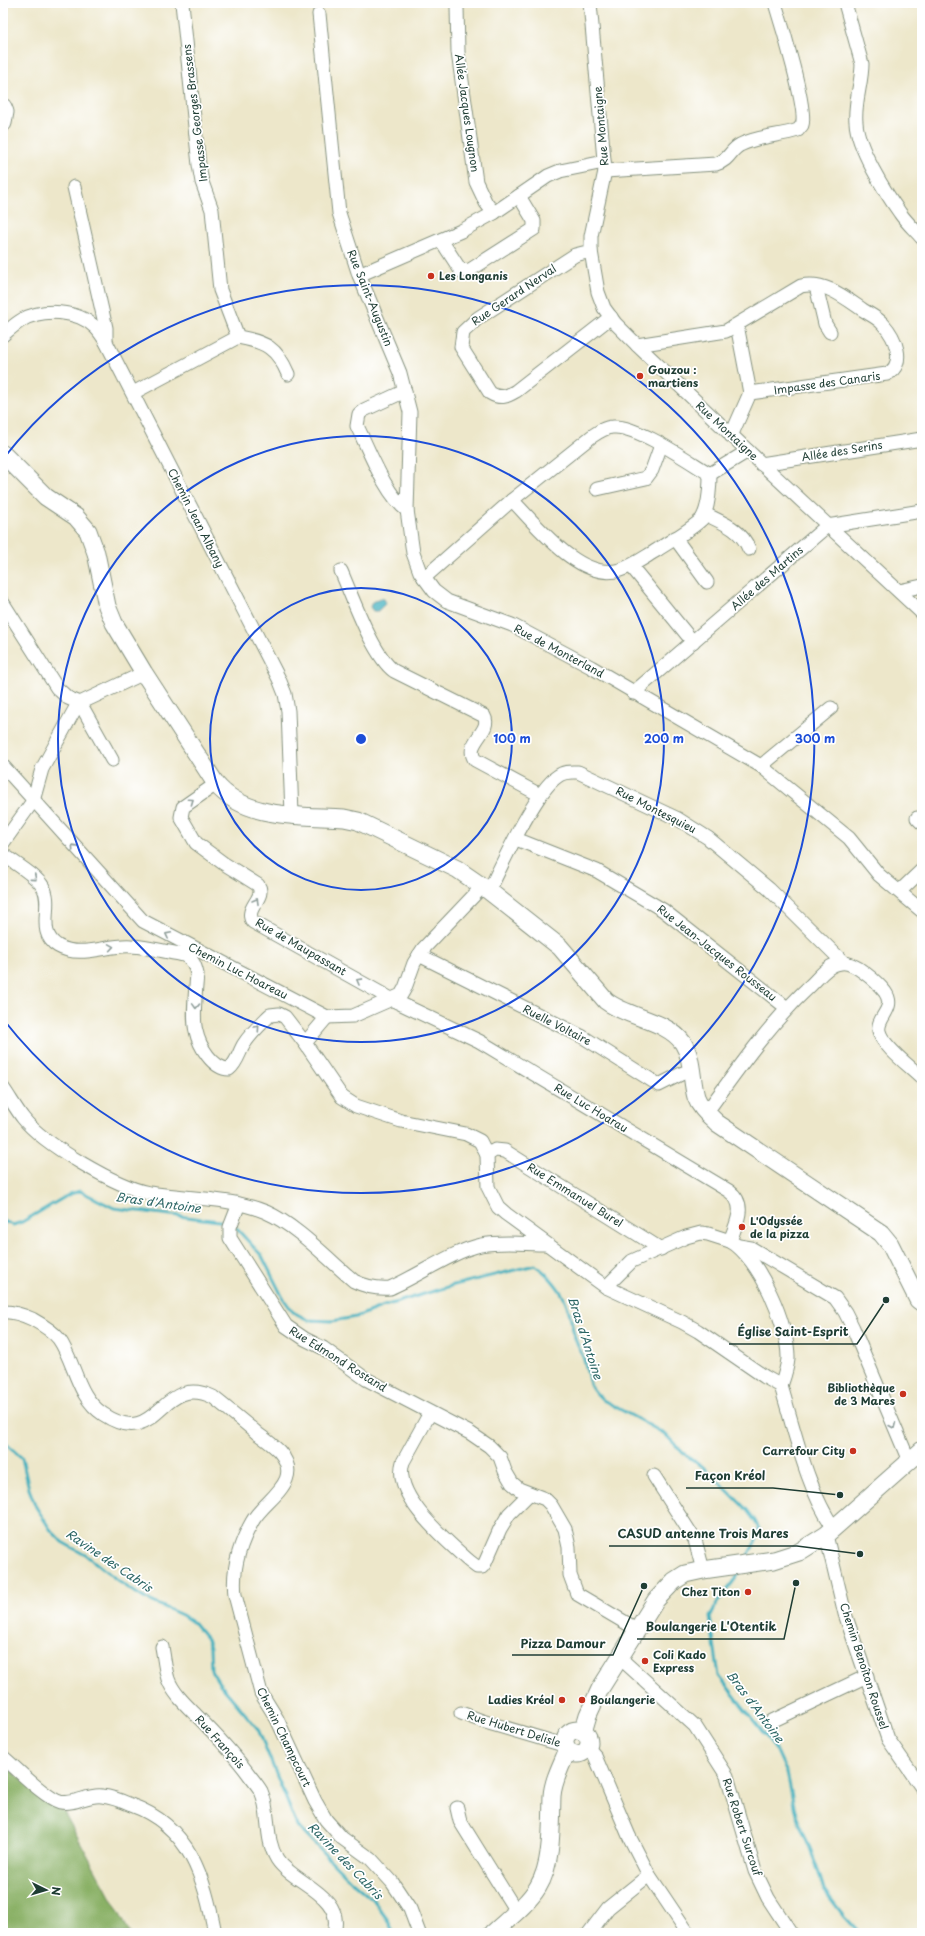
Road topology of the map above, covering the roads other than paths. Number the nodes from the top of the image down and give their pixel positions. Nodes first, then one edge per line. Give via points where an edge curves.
1 (182, 3) edge
2 (590, 3) edge
3 (775, 3) edge
4 (845, 3) edge
5 (457, 7) dead end
6 (319, 14) dead end
7 (3, 107) edge
8 (3, 123) edge
9 (605, 166) junction
10 (74, 187) dead end
11 (519, 196) junction
12 (494, 213) junction
13 (922, 238) edge
14 (441, 240) junction
15 (591, 251) junction
16 (359, 275) junction
17 (816, 286) junction
18 (610, 317) junction
19 (737, 325) junction
20 (830, 332) dead end
21 (3, 335) edge
22 (238, 337) junction
23 (106, 342) junction
24 (637, 346) junction
25 (288, 374) dead end
26 (406, 391) junction
27 (133, 393) junction
28 (750, 393) junction
29 (731, 436) junction
30 (922, 439) edge
31 (661, 445) junction
32 (748, 452) junction
33 (3, 454) edge
34 (761, 464) junction
35 (710, 474) junction
36 (598, 489) dead end
37 (512, 500) junction
38 (407, 510) junction
39 (922, 511) edge
40 (706, 514) junction
41 (828, 526) junction
42 (675, 538) junction
43 (749, 549) dead end
44 (631, 566) junction
45 (341, 571) dead end
46 (424, 578) junction
47 (707, 582) dead end
48 (922, 586) edge
49 (899, 590) junction
50 (3, 603) edge
51 (922, 613) edge
52 (693, 642) junction
53 (144, 673) junction
54 (634, 693) junction
55 (80, 704) junction
56 (831, 708) dead end
57 (112, 760) dead end
58 (3, 766) edge
59 (761, 766) junction
60 (216, 784) junction
61 (540, 795) junction
62 (33, 801) junction
63 (292, 814) junction
64 (516, 838) junction
65 (3, 843) edge
66 (3, 854) edge
67 (922, 870) edge
68 (486, 889) junction
69 (900, 891) junction
70 (922, 912) edge
71 (419, 956) junction
72 (843, 962) junction
73 (393, 1000) junction
74 (787, 1008) junction
75 (327, 1017) junction
76 (305, 1042) junction
77 (692, 1071) junction
78 (922, 1078) edge
79 (3, 1088) edge
80 (706, 1113) junction
81 (487, 1155) junction
82 (240, 1204) junction
83 (733, 1243) junction
84 (546, 1244) junction
85 (661, 1249) junction
86 (606, 1287) junction
87 (922, 1303) edge
88 (3, 1312) edge
89 (781, 1386) junction
90 (430, 1413) junction
91 (922, 1450) edge
92 (909, 1461) junction
93 (654, 1476) dead end
94 (529, 1494) junction
95 (830, 1532) junction
96 (703, 1570) junction
97 (638, 1630) junction
98 (162, 1647) dead end
99 (620, 1658) junction
100 (867, 1676) junction
101 (461, 1713) dead end
102 (772, 1721) dead end
103 (577, 1743) junction
104 (3, 1757) edge
105 (922, 1788) edge
106 (456, 1808) dead end
107 (649, 1875) junction
108 (516, 1911) junction
109 (215, 1933) edge
110 (334, 1933) edge
111 (419, 1933) edge
112 (493, 1933) edge
113 (589, 1933) edge
114 (688, 1933) edge
115 (791, 1933) edge

1 - 22 street, Impasse Georges Brassens via 199,165 212,210 220,290
2 - 9 street, Rue Montaigne
3 - 9 street via 789,50 802,113 802,125 798,130 745,142 735,148 728,158 716,164
4 - 13 street via 862,64 855,114 858,136 900,214
5 - 12 street, Allée Jacques Lougnon via 458,52 476,182
6 - 16 street, Rue Saint-Augustin via 339,213
7 - 8 main road
9 - 11 street via 560,171
9 - 15 street, Rue Montaigne via 591,236
10 - 23 street via 106,328
11 - 12 street
11 - 14 street via 534,221 534,229 470,270 461,271 457,268
12 - 14 street
14 - 16 street
15 - 18 street, Rue Montaigne via 598,292
15 - 18 street, Rue Gerard Nerval via 575,255 478,318 463,332 461,347 490,393 496,397 503,397 516,392
16 - 26 street, Rue Saint-Augustin
17 - 19 street, Impasse des Canaris via 801,286
17 - 20 street via 825,324
17 - 28 street, Impasse des Canaris via 838,293 882,323 889,332 898,356 895,370 887,374
18 - 24 street, Rue Montaigne
19 - 24 street, Impasse des Canaris via 712,335
19 - 28 street
21 - 23 street, Chemin Jean Albany via 22,320 34,315 66,314 84,319 95,327
22 - 25 street via 262,342 273,349
22 - 27 street
23 - 27 street, Chemin Jean Albany
24 - 29 street, Rue Montaigne
26 - 38 street, Rue Saint-Augustin via 410,412
26 - 38 street via 364,410 359,414 357,426 391,494
27 - 63 street, Chemin Jean Albany via 284,694 291,744
28 - 29 street
29 - 32 street, Rue Montaigne
30 - 34 street, Allée des Serins
31 - 35 street
31 - 36 street via 652,470 646,478
31 - 37 street via 629,429 604,429 591,436
32 - 34 street, Rue Montaigne
32 - 35 street
33 - 53 main road via 46,497 76,517 88,531 96,553 107,606 114,623
34 - 41 street, Rue Montaigne
35 - 40 street
37 - 44 street via 554,542 581,564 594,570 609,572
37 - 46 street
38 - 46 street, Rue Saint-Augustin via 413,554
39 - 41 street
40 - 42 street via 699,522
40 - 43 street via 738,532
41 - 49 street, Rue Montaigne
41 - 52 street, Allée des Martins
42 - 44 street
42 - 47 street
44 - 52 street
45 - 61 street via 370,636 386,664 394,671 484,716 485,726 472,750 474,760
46 - 54 street, Rue de Monterland via 434,591 447,601 512,625
48 - 49 street
49 - 51 street, Rue Montaigne
50 - 55 street via 57,688
52 - 54 street, Allée des Martins
53 - 55 street
53 - 60 main road
54 - 59 street, Rue de Monterland
55 - 57 street
55 - 62 street via 70,717 42,769
56 - 59 street
58 - 62 street, Chemin Luc Hoareau
59 - 69 street, Rue de Monterland via 849,838 879,875
60 - 63 main road via 225,795 256,810
73 -> 60 street, Rue de Maupassant via 253,922 251,910 261,893 258,885 196,843 181,816 183,807
61 - 64 street, Rue Montesquieu
61 - 72 street, Rue Montesquieu via 559,774 578,772 683,822 708,838 748,871
62 - 65 street
75 -> 62 street, Chemin Luc Hoareau via 143,921
63 - 68 main road via 358,821 457,869
64 - 68 street, Rue Montesquieu
64 - 74 street, Rue Jean-Jacques Rousseau via 597,871 663,910
66 -> 76 street via 43,886 47,902 46,928 59,946 79,950 130,945 184,955 190,959 197,974 195,1031 211,1059 220,1068 229,1069 233,1066 244,1044 274,1013 285,1017
67 - 69 street
68 - 71 street, Chemin Luc Hoareau
68 - 77 main road via 560,947 606,1001 675,1035 689,1054
69 - 70 street, Rue de Monterland
71 - 73 street, Chemin Luc Hoareau via 401,995
71 - 77 street, Ruelle Voltaire via 583,1037 659,1085
72 - 74 street via 829,968
72 - 78 street via 857,966 884,991 889,1001 880,1023 880,1033 890,1047
73 - 75 street, Chemin Luc Hoareau via 353,1016
73 - 83 street, Rue Luc Hoarau via 485,1044 729,1191 737,1198 740,1206
74 - 80 street via 763,1034
75 - 76 street
76 - 81 street via 342,1097 356,1106 401,1121 466,1134 480,1141
77 - 80 main road via 696,1097
79 - 82 street via 23,1119 48,1142 109,1178 148,1192
80 - 87 main road via 717,1123 881,1233 890,1244 918,1300
81 - 84 street via 488,1187 498,1207
81 - 85 street, Rue Emmanuel Burel via 495,1150 505,1151
82 - 84 street via 266,1212 290,1227 354,1281 365,1287 378,1289 395,1286 465,1250 498,1243
82 - 90 street, Rue Edmond Rostand via 230,1226 230,1238 286,1326 305,1340 323,1348 366,1379
83 - 85 street via 708,1234 700,1234 686,1237
83 - 89 street via 746,1253 771,1295 781,1322 788,1358
83 -> 92 street via 751,1248 840,1303
84 - 86 street
85 - 86 street via 627,1265
86 - 89 street via 687,1325
88 - 111 street, Chemin Champcourt via 25,1316 42,1324 58,1339 86,1397 102,1414 128,1424 138,1424 147,1421 174,1396 202,1392 213,1397 279,1451 288,1470 286,1481 252,1520 242,1541 233,1580 261,1693 277,1719 326,1820 342,1838 371,1859 392,1882 410,1910
89 - 95 street, Chemin Benoîton Roussel via 812,1485
90 - 94 street, Rue Edmond Rostand via 470,1433 489,1446 500,1457 512,1483
90 - 94 street via 403,1462 402,1484 422,1514 469,1561 477,1567 482,1567 486,1563 509,1514
91 - 92 main road
92 - 95 main road
93 - 96 street via 695,1540
94 - 97 street, Rue Edmond Rostand via 545,1498 565,1529 569,1547 570,1575 577,1594
95 - 96 main road via 788,1557
95 - 100 street, Chemin Benoîton Roussel via 845,1614
96 - 97 main road via 685,1574 664,1591
97 - 99 main road
98 - 110 street, Rue François via 168,1680 180,1698 236,1756 261,1791 268,1815 269,1842 277,1859 297,1878 326,1899 332,1908
99 - 103 main road via 600,1689
99 - 115 street, Rue Robert Surcouf via 695,1726 727,1776 755,1871 768,1898
100 - 102 street
100 - 105 street, Chemin Benoîton Roussel via 888,1739
101 - 103 street, Rue Hubert Delisle via 560,1744
103 - 107 street via 595,1756 629,1836
103 - 108 main road via 553,1805 548,1853 542,1879
104 - 109 street via 50,1798 60,1802 71,1802 102,1796 143,1809 167,1825 179,1837 197,1866
106 - 108 street via 460,1821
107 - 113 street via 608,1908
107 - 114 street
108 - 112 main road

